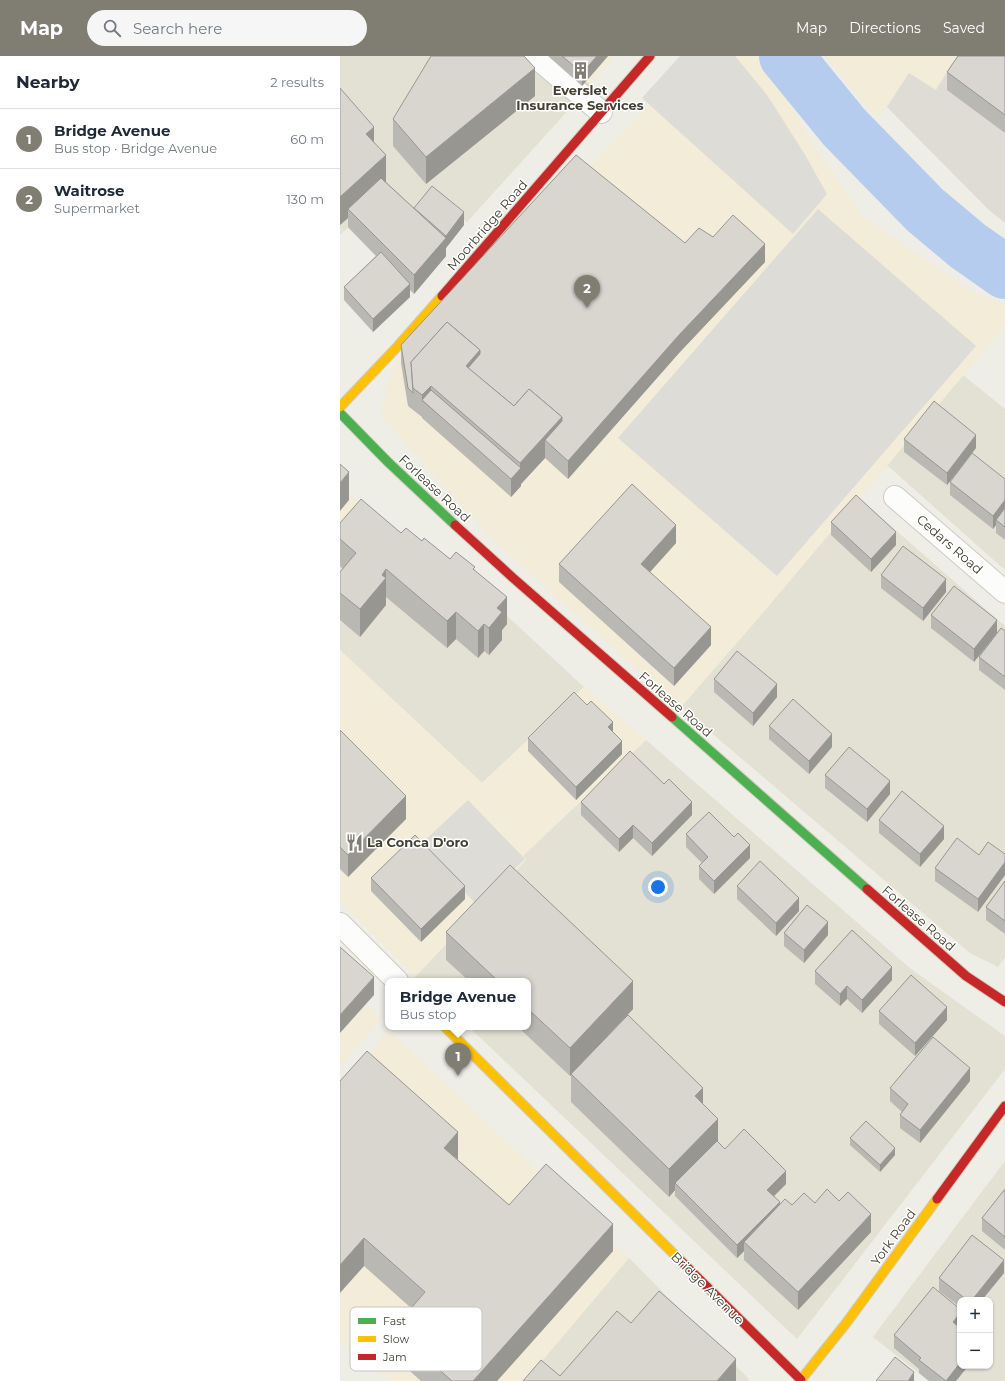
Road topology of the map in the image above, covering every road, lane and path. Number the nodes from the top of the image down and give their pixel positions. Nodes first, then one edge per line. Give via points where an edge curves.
1 (535, 56) edge
2 (650, 56) edge
3 (601, 112) junction
4 (340, 407) edge
5 (340, 414) edge
6 (894, 496) dead end
7 (1005, 592) edge
8 (340, 924) edge
9 (394, 978) edge
10 (1005, 1002) edge
11 (448, 1030) edge
12 (1005, 1106) edge
13 (801, 1380) edge

1 - 3 street
2 - 3 street, Moorbridge Road
3 - 4 street, Moorbridge Road via 398,346
5 - 10 street, Forlease Road via 512,577 966,976
6 - 7 street, Cedars Road
8 - 9 street
11 - 13 street, Bridge Avenue
12 - 13 street, York Road via 848,1322

